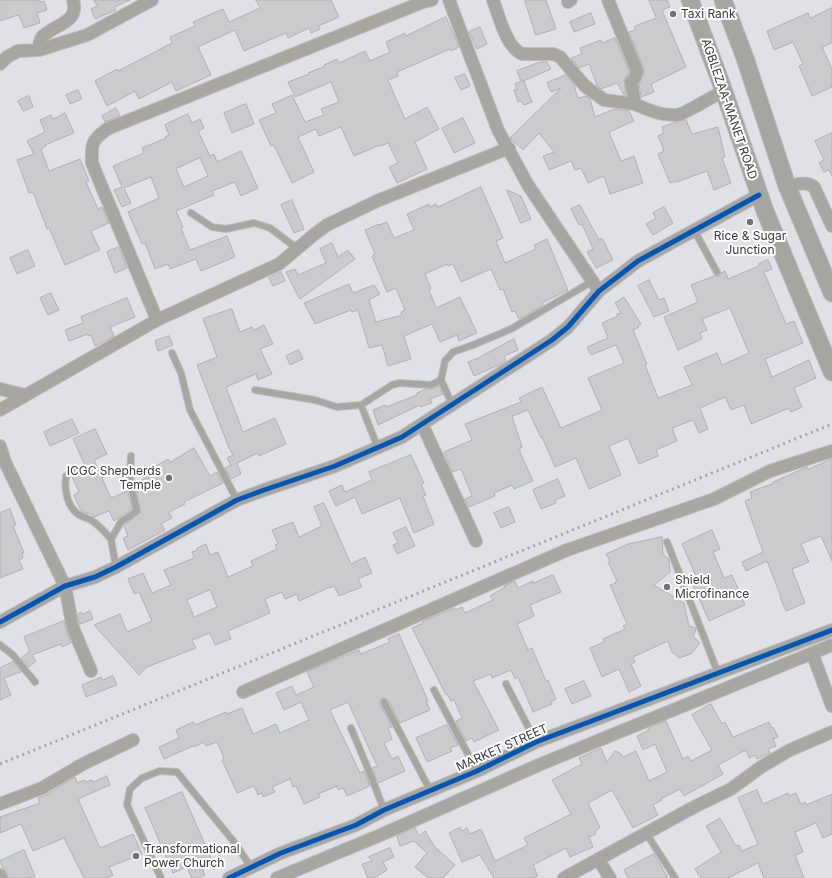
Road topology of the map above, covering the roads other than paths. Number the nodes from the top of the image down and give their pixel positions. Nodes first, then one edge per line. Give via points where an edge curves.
1 (74, 0) edge
2 (152, 0) edge
3 (432, 0) edge
4 (449, 0) edge
5 (493, 0) edge
6 (608, 0) edge
7 (690, 0) edge
8 (723, 0) edge
9 (39, 50) junction
10 (0, 64) edge
11 (723, 91) junction
12 (635, 104) junction
13 (509, 148) junction
14 (790, 192) junction
15 (759, 195) junction
16 (191, 213) dead end
17 (832, 226) edge
18 (694, 230) junction
19 (298, 249) junction
20 (717, 272) dead end
21 (596, 286) junction
22 (832, 293) edge
23 (157, 320) junction
24 (172, 353) dead end
25 (832, 372) edge
26 (441, 380) junction
27 (0, 389) edge
28 (255, 390) dead end
29 (25, 395) junction
30 (452, 404) junction
31 (361, 405) junction
32 (0, 410) edge
33 (422, 424) junction
34 (0, 446) edge
35 (378, 448) junction
36 (832, 451) edge
37 (130, 456) dead end
38 (2, 463) edge
39 (73, 470) dead end
40 (237, 500) junction
41 (111, 539) junction
42 (476, 541) dead end
43 (667, 542) dead end
44 (116, 567) junction
45 (65, 586) junction
46 (0, 622) edge
47 (832, 630) edge
48 (0, 645) edge
49 (832, 645) edge
50 (812, 653) junction
51 (91, 671) dead end
52 (718, 673) junction
53 (35, 682) dead end
54 (506, 684) dead end
55 (434, 690) dead end
56 (243, 692) dead end
57 (384, 702) dead end
58 (832, 706) edge
59 (351, 728) dead end
60 (832, 732) edge
61 (133, 740) dead end
62 (536, 742) junction
63 (477, 771) junction
64 (430, 790) junction
65 (0, 804) edge
66 (384, 810) junction
67 (646, 833) junction
68 (598, 859) junction
69 (251, 867) junction
70 (0, 875) edge
71 (1, 878) edge
72 (161, 878) edge
73 (229, 878) edge
74 (279, 878) edge
75 (564, 878) edge
76 (610, 878) edge
77 (675, 878) edge

1 - 9 street via 74,14 42,37
2 - 9 street via 86,35
3 - 23 street via 107,129 96,137 91,150 92,163
4 - 13 street via 498,130
5 - 12 street via 509,41 518,52 553,54 560,57 585,86 604,100
6 - 12 street via 637,71 630,82
7 - 11 main road, AGBLEZAA-MANET ROAD
8 - 14 main road
9 - 10 street via 18,51
11 - 12 street via 678,115 664,114
11 - 15 main road, AGBLEZAA-MANET ROAD
13 - 19 street via 377,201 327,225
13 - 21 street via 528,185
14 - 17 street via 803,183 814,187
14 - 22 main road
15 - 18 street
15 - 25 main road, AGBLEZAA-MANET ROAD
16 - 19 lane via 212,227 226,230 254,223 270,228
18 - 20 lane
18 - 21 street
19 - 23 street via 279,264
21 - 26 lane via 510,329 453,352 445,361
21 - 30 street via 568,327
23 - 29 street
24 - 40 lane via 181,374 190,410
26 - 30 lane
26 - 31 lane via 431,385 392,385
27 - 29 street
28 - 31 lane via 315,400 337,407
29 - 32 street
30 - 33 street
31 - 35 lane
33 - 35 street
33 - 42 street
34 - 38 street
35 - 40 street via 335,466
36 - 56 street via 770,471 714,499 567,550
37 - 41 lane via 130,482 137,511 121,522
38 - 45 street
39 - 41 lane via 66,476 68,501 80,516 90,519
40 - 44 street
41 - 44 lane
43 - 52 lane
44 - 45 street
45 - 46 street
45 - 51 street via 73,628
47 - 52 street, MARKET STREET
48 - 53 lane
49 - 50 street
50 - 58 street
50 - 74 street via 541,764
52 - 62 street, MARKET STREET
54 - 62 lane
55 - 63 lane
57 - 64 lane
59 - 66 lane
60 - 67 street via 790,750 731,789
61 - 65 street via 83,764 42,788
62 - 63 street, MARKET STREET
63 - 64 street, MARKET STREET
64 - 66 street, MARKET STREET
66 - 69 street, MARKET STREET via 356,825
67 - 68 street
67 - 77 lane
68 - 75 street
68 - 76 street
69 - 72 lane via 177,772 160,771 142,778 130,789 127,805
69 - 73 street, MARKET STREET
70 - 71 street

